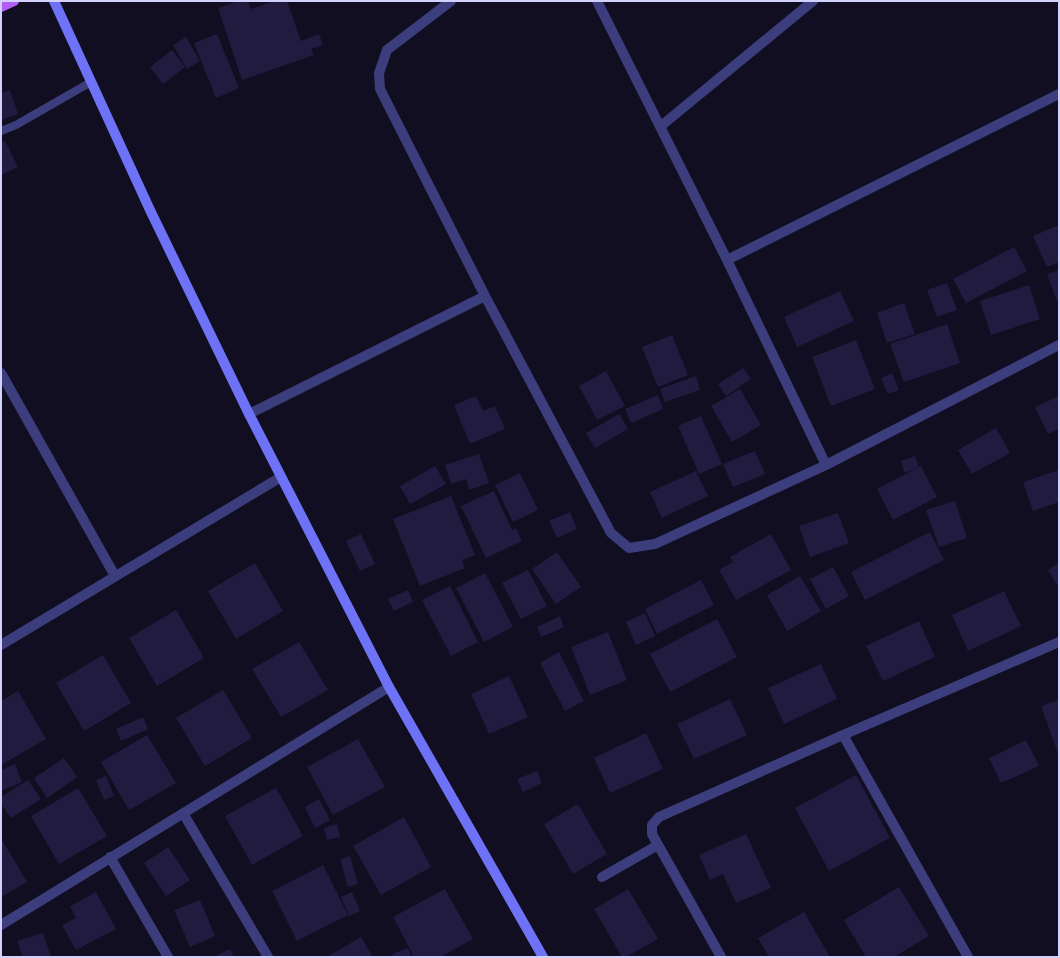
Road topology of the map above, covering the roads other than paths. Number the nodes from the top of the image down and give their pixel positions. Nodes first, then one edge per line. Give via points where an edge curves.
1 (14, 1) edge
2 (54, 1) edge
3 (451, 1) edge
4 (597, 1) edge
5 (813, 1) edge
6 (1, 7) edge
7 (91, 82) junction
8 (1059, 94) edge
9 (661, 126) junction
10 (1, 131) edge
11 (727, 260) junction
12 (485, 296) junction
13 (1059, 345) edge
14 (1, 374) edge
15 (249, 414) junction
16 (826, 465) junction
17 (281, 477) junction
18 (116, 576) junction
19 (1059, 642) edge
20 (1, 645) edge
21 (389, 687) junction
22 (843, 735) junction
23 (183, 813) junction
24 (658, 846) junction
25 (110, 857) junction
26 (602, 877) dead end
27 (1, 924) edge
28 (168, 957) edge
29 (268, 957) edge
30 (543, 957) edge
31 (721, 957) edge
32 (968, 957) edge

1 - 6 main road
2 - 7 street
3 - 12 street via 387,50 379,73 380,89
4 - 9 street
5 - 9 street
7 - 10 lane
7 - 15 street
8 - 11 street
9 - 11 street
11 - 16 street
12 - 15 street
12 - 16 street via 611,533 629,548 655,544
13 - 16 street
14 - 18 street
15 - 17 street
17 - 18 street
17 - 21 street
18 - 20 street
19 - 22 street
21 - 23 street
21 - 30 street
22 - 24 street via 659,817 652,825 652,834
22 - 32 street
23 - 25 street
23 - 29 street
24 - 26 street
24 - 31 street
25 - 27 street
25 - 28 street

